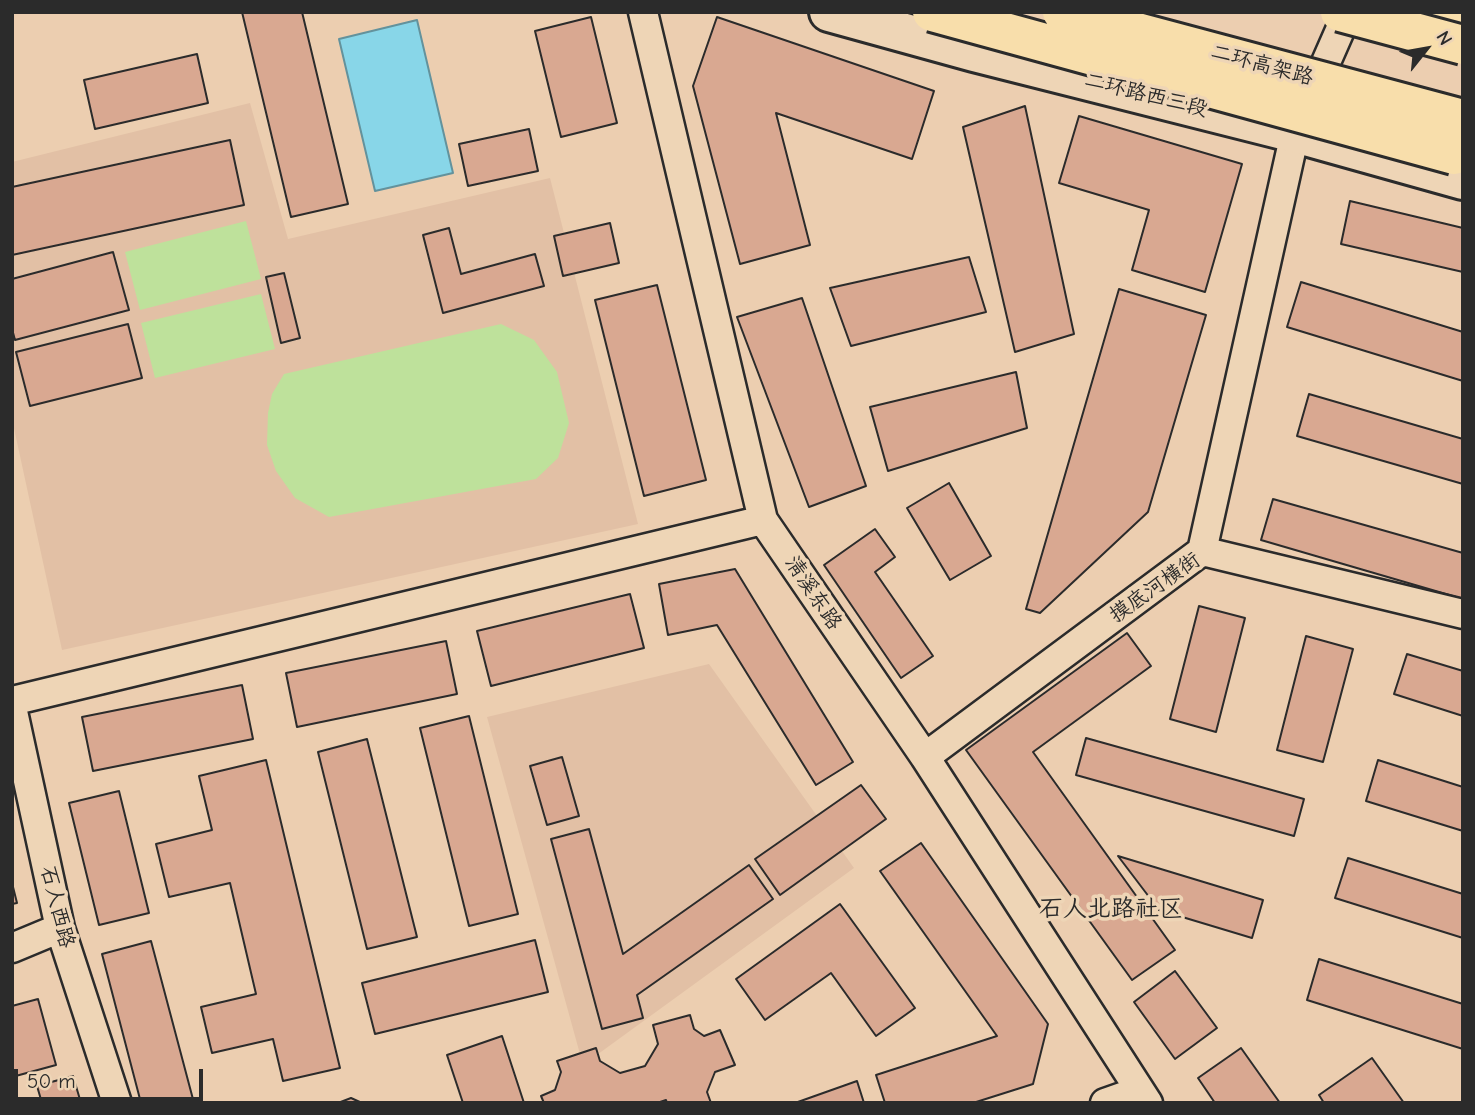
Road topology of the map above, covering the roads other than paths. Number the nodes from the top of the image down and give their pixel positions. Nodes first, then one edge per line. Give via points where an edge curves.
1 (643, 12) edge
2 (829, 12) edge
3 (932, 12) edge
4 (1062, 12) edge
5 (1340, 12) edge
6 (1349, 12) edge
7 (1450, 12) edge
8 (1463, 16) edge
9 (1463, 45) edge
10 (1295, 133) junction
11 (1461, 153) edge
12 (764, 520) junction
13 (1202, 551) junction
14 (1463, 614) edge
15 (12, 704) edge
16 (925, 757) junction
17 (60, 928) junction
18 (12, 948) edge
19 (1143, 1097) edge
20 (117, 1103) edge
21 (1105, 1103) edge

1 - 12 street, 清溪东路
2 - 10 main road, 二环路西三段
3 - 11 highway, bridge
4 - 11 highway, 二环高架路, bridge
5 - 9 highway, bridge
6 - 10 street
7 - 8 highway
10 - 11 main road, 二环路西三段
10 - 13 street
12 - 15 street
12 - 16 street, 清溪东路
13 - 14 street, 摸底河横街
13 - 16 street, 摸底河横街
15 - 17 street, 石人西路
16 - 19 street, 清溪东路
17 - 18 street
17 - 20 street, 石人西路
19 - 21 street

